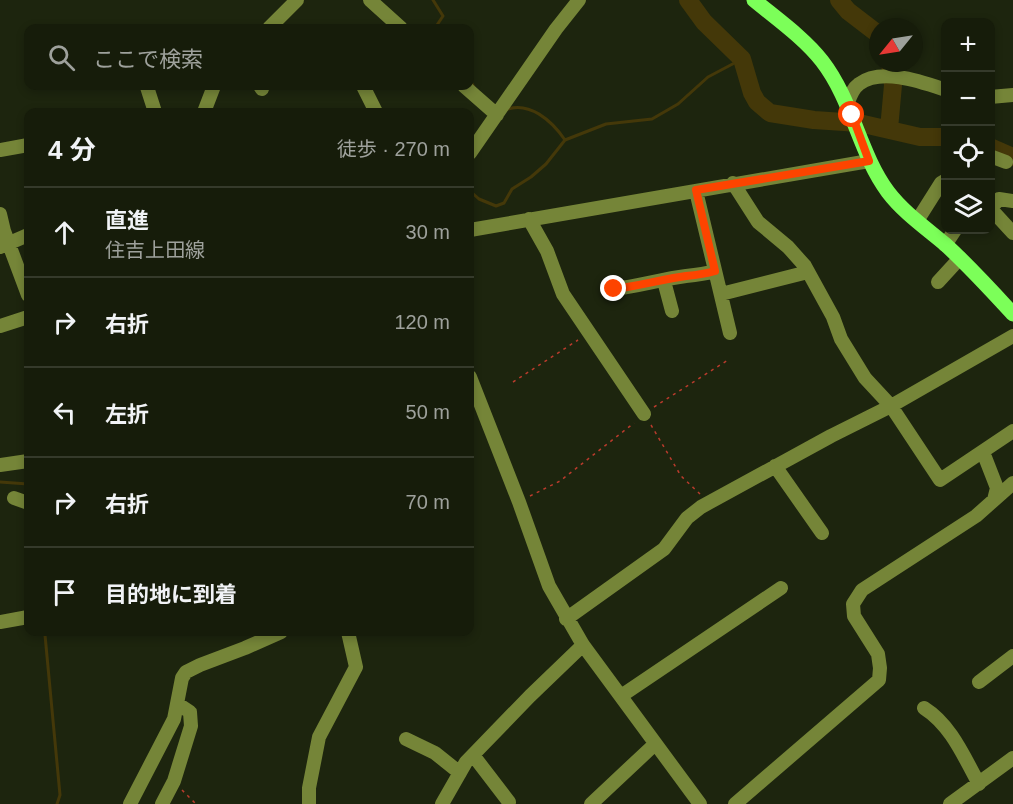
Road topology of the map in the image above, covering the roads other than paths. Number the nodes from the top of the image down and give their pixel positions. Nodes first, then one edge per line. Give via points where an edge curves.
1 (297, 0) edge
2 (370, 0) edge
3 (579, 0) edge
4 (754, 0) edge
5 (273, 24) edge
6 (397, 24) edge
7 (941, 89) edge
8 (148, 90) edge
9 (212, 90) edge
10 (366, 90) edge
11 (469, 90) edge
12 (1013, 95) edge
13 (995, 97) edge
14 (154, 108) edge
15 (206, 108) edge
16 (373, 108) edge
17 (849, 110) junction
18 (497, 115) junction
19 (24, 146) edge
20 (474, 147) edge
21 (0, 150) edge
22 (995, 158) edge
23 (869, 161) junction
24 (1006, 162) dead end
25 (733, 183) junction
26 (941, 183) edge
27 (696, 190) junction
28 (1013, 201) edge
29 (995, 204) edge
30 (995, 213) edge
31 (0, 214) edge
32 (529, 219) junction
33 (917, 221) junction
34 (474, 229) edge
35 (1013, 233) edge
36 (952, 234) edge
37 (24, 237) edge
38 (4, 245) edge
39 (945, 245) junction
40 (960, 258) junction
41 (715, 271) junction
42 (808, 272) junction
43 (664, 281) junction
44 (939, 282) dead end
45 (24, 287) edge
46 (614, 289) dead end
47 (721, 294) junction
48 (672, 311) dead end
49 (1013, 314) edge
50 (24, 318) edge
51 (0, 326) edge
52 (730, 333) dead end
53 (1013, 336) edge
54 (474, 387) edge
55 (891, 406) junction
56 (644, 414) road end
57 (1013, 431) edge
58 (983, 452) junction
59 (24, 461) edge
60 (0, 464) edge
61 (775, 466) junction
62 (1013, 483) edge
63 (14, 498) dead end
64 (994, 500) junction
65 (24, 502) edge
66 (822, 533) dead end
67 (781, 588) dead end
68 (24, 618) edge
69 (566, 619) junction
70 (0, 622) edge
71 (272, 636) edge
72 (349, 636) edge
73 (583, 645) junction
74 (1013, 656) edge
75 (979, 682) dead end
76 (621, 696) junction
77 (178, 704) junction
78 (924, 708) dead end
79 (406, 739) dead end
80 (655, 744) junction
81 (473, 755) junction
82 (1013, 758) edge
83 (460, 773) junction
84 (980, 784) junction
85 (508, 802) dead end
86 (130, 804) edge
87 (162, 804) edge
88 (309, 804) edge
89 (442, 804) edge
90 (591, 804) edge
91 (700, 804) edge
92 (735, 804) edge
93 (950, 804) edge

1 - 5 street
2 - 6 street
3 - 18 street
4 - 17 main road via 823,62
7 - 17 street via 917,80 890,77 863,82 857,85
8 - 14 street
9 - 15 street
10 - 16 street
11 - 18 street
12 - 13 street
17 - 23 main road
18 - 20 street
19 - 21 street
22 - 24 street
23 - 25 street
23 - 33 main road via 889,193
25 - 27 street
25 - 42 street via 758,222 788,247
26 - 33 street
27 - 32 street
27 - 41 street
28 - 29 street via 999,199
30 - 35 street
31 - 38 street
32 - 34 street
32 - 56 street via 548,251 563,294
33 - 39 main road
36 - 39 street
37 - 38 street
38 - 45 street
39 - 40 main road
40 - 44 street
40 - 49 main road
41 - 43 street
41 - 47 street
42 - 47 street
42 - 55 street via 847,349 865,378
43 - 46 street
43 - 48 street
47 - 52 street
50 - 51 street
53 - 55 street
54 - 69 street via 549,586
55 - 58 street via 940,480
55 - 61 street
57 - 58 street
58 - 64 street via 997,488
59 - 60 street
61 - 66 street
61 - 69 street via 687,518 664,549
62 - 64 street
63 - 65 street
64 - 92 street via 976,516 862,590 853,604 854,616 878,654 879,680
67 - 76 street
68 - 70 street
69 - 73 street
71 - 77 street via 186,672
72 - 88 street via 356,668 319,737
73 - 76 street
73 - 81 street
74 - 75 street
76 - 80 street
77 - 86 street
77 - 87 street via 190,712 192,726
78 - 84 street via 946,727
79 - 83 street via 435,753
80 - 90 street
80 - 91 street
81 - 83 street
81 - 85 street
82 - 84 street
83 - 89 street
84 - 93 street

